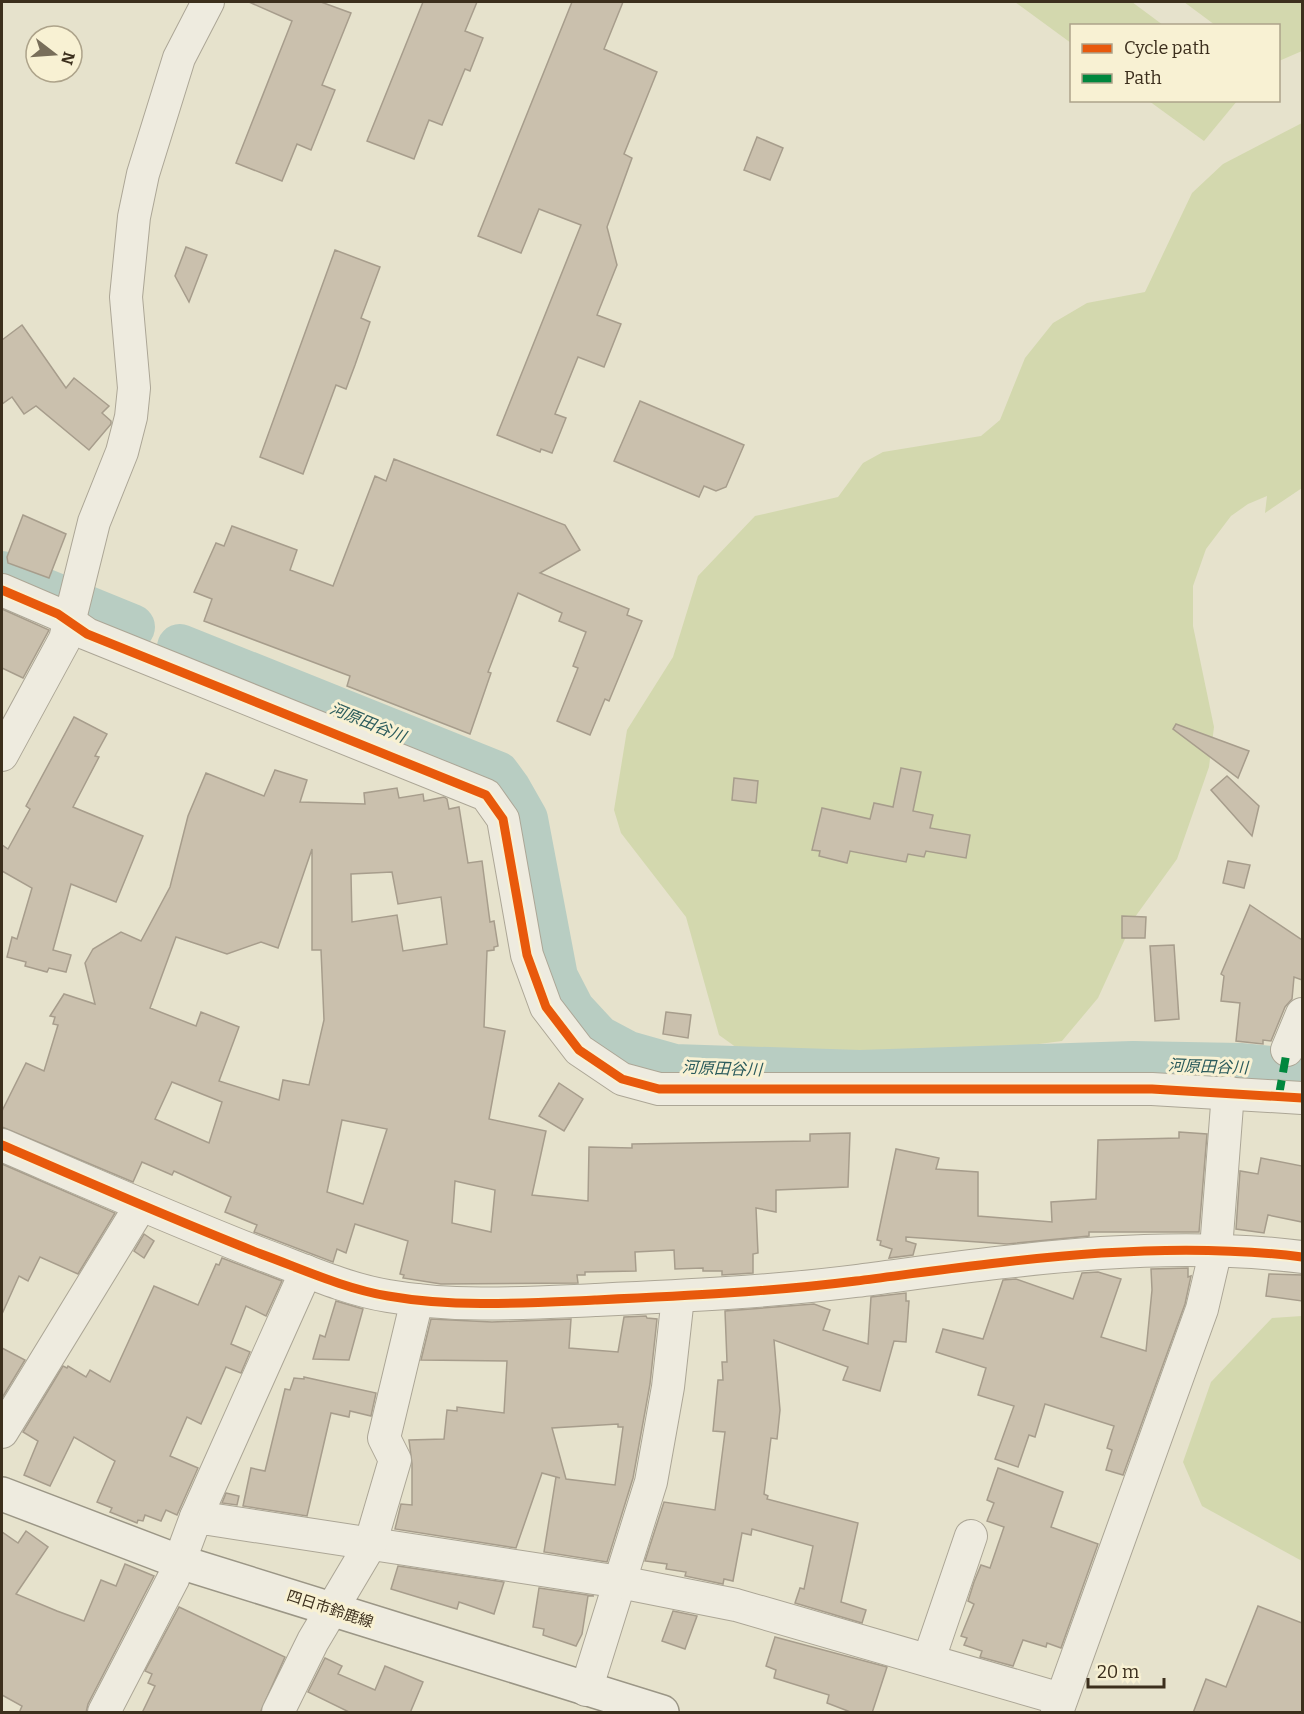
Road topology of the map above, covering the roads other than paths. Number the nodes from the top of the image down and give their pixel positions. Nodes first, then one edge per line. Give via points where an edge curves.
1 (208, 2) edge
2 (2, 590) edge
3 (73, 610) junction
4 (2, 755) edge
5 (1302, 1014) edge
6 (1287, 1050) dead end
7 (1228, 1092) junction
8 (1302, 1098) edge
9 (2, 1145) edge
10 (141, 1205) junction
11 (1216, 1250) junction
12 (1302, 1257) edge
13 (306, 1271) junction
14 (678, 1297) junction
15 (417, 1300) junction
16 (2, 1432) edge
17 (2, 1494) edge
18 (196, 1517) junction
19 (970, 1536) dead end
20 (370, 1545) junction
21 (180, 1562) junction
22 (620, 1582) junction
23 (332, 1610) junction
24 (929, 1659) junction
25 (582, 1701) edge
26 (1059, 1706) edge
27 (104, 1713) edge
28 (278, 1713) edge
29 (662, 1713) edge

1 - 3 street via 179,58 143,174 134,217 126,297 134,388 131,417 122,452 94,522
2 - 3 street via 58,614
3 - 4 street via 65,639
3 - 7 street via 134,653 486,795 503,819 526,955 546,1007 579,1050 622,1079 660,1089
5 - 6 street
7 - 8 street
7 - 11 street
9 - 10 street
10 - 13 street
10 - 16 street
11 - 12 street
11 - 14 street via 1043,1258
11 - 26 street via 1202,1310
13 - 15 street via 384,1296
13 - 18 street
14 - 15 street via 518,1303
14 - 22 street via 668,1387 651,1482
15 - 20 street via 384,1438 394,1460
17 - 21 main road, 四日市鈴鹿線
18 - 20 street
18 - 21 street
19 - 24 street
20 - 22 street
20 - 23 street
21 - 23 main road, 四日市鈴鹿線
21 - 27 street
22 - 24 street via 736,1605
22 - 25 street
23 - 25 main road, 四日市鈴鹿線
23 - 28 street
24 - 26 street
25 - 29 main road, 四日市鈴鹿線

